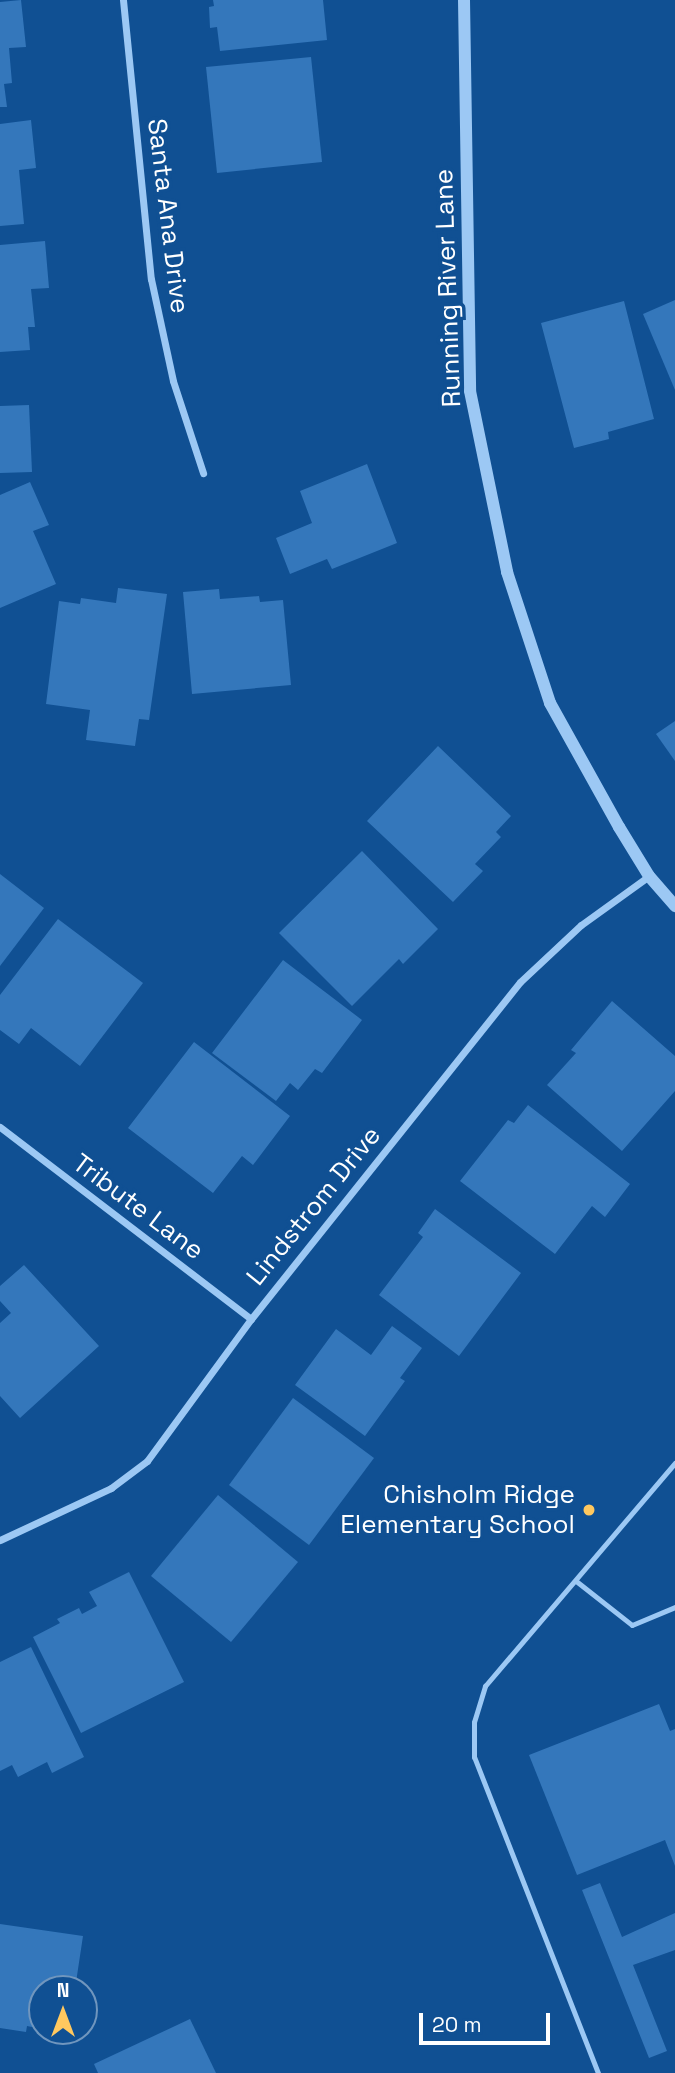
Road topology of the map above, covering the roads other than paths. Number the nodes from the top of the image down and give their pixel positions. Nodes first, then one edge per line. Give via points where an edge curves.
1 (123, 0) edge
2 (464, 0) edge
3 (203, 473) dead end
4 (649, 876) junction
5 (675, 906) edge
6 (0, 1127) edge
7 (251, 1319) junction
8 (675, 1463) edge
9 (0, 1540) edge
10 (576, 1581) junction
11 (675, 1607) edge
12 (598, 2073) edge

1 - 3 street, Santa Ana Drive via 151,279 173,381
2 - 4 street, Running River Lane via 470,391 507,572 550,703
4 - 5 street, Running River Lane
4 - 7 street, Lindstrom Drive via 580,925 520,982
6 - 7 street, Tribute Lane
7 - 9 street, Lindstrom Drive via 147,1461 111,1488
8 - 10 lane
10 - 11 lane via 632,1625
10 - 12 lane via 485,1686 474,1722 474,1757

